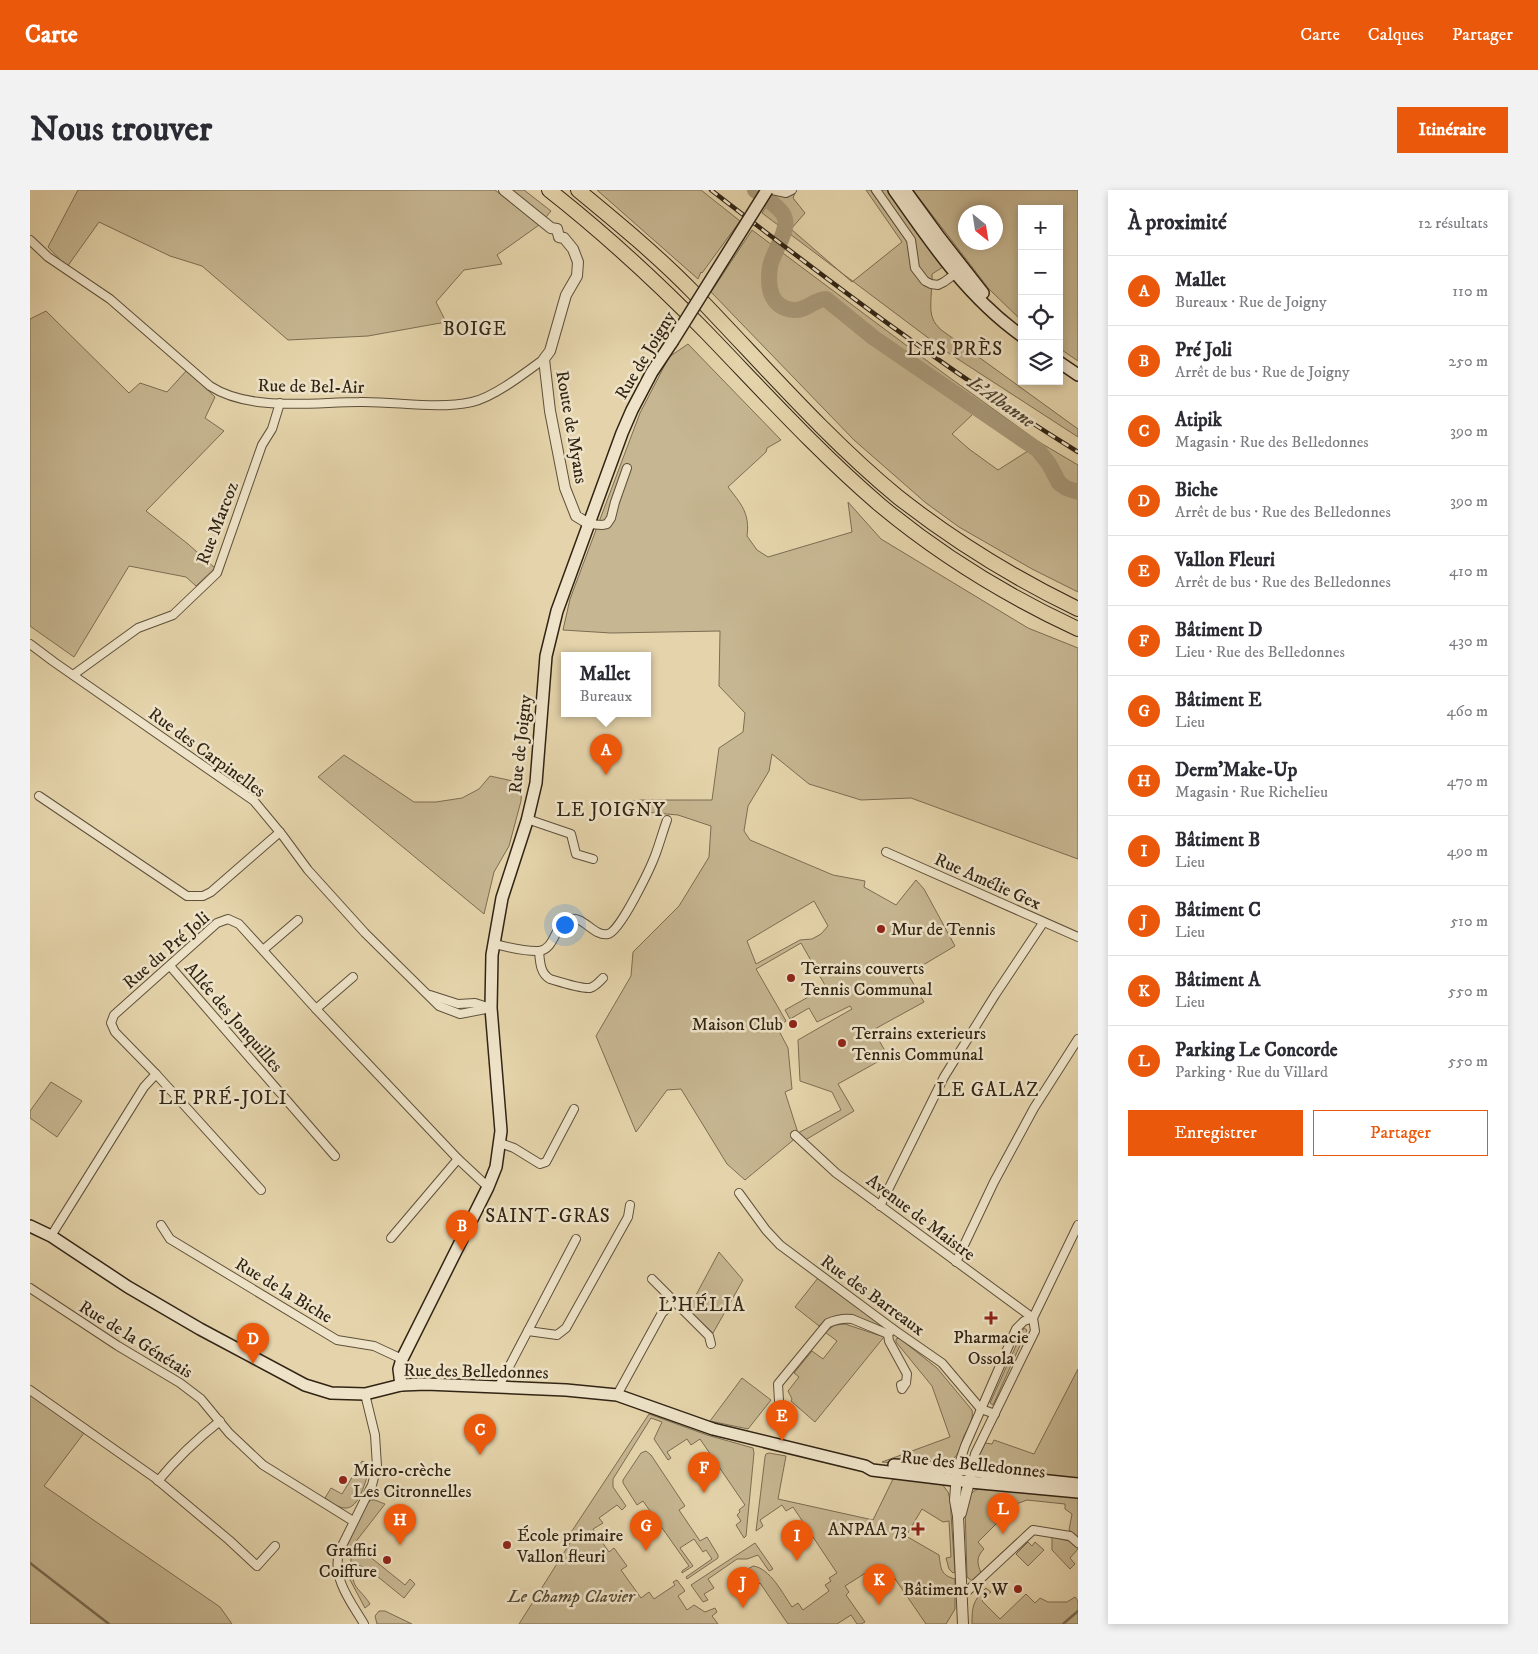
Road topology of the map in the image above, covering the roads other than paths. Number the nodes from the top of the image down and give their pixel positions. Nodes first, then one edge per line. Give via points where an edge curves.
1 (504, 190) edge
2 (549, 190) edge
3 (578, 190) edge
4 (767, 190) edge
5 (772, 190) edge
6 (792, 190) edge
7 (876, 190) edge
8 (894, 190) edge
9 (905, 190) edge
10 (30, 240) edge
11 (959, 271) junction
12 (1018, 324) edge
13 (1018, 333) edge
14 (1063, 357) edge
15 (544, 359) junction
16 (1063, 365) edge
17 (1078, 366) edge
18 (1078, 375) edge
19 (280, 403) junction
20 (627, 468) dead end
21 (588, 524) junction
22 (1078, 609) edge
23 (1078, 629) edge
24 (30, 644) edge
25 (73, 675) junction
26 (39, 796) dead end
27 (528, 819) junction
28 (667, 820) dead end
29 (280, 832) junction
30 (886, 852) dead end
31 (593, 859) dead end
32 (298, 920) dead end
33 (1043, 923) junction
34 (1078, 937) edge
35 (494, 944) junction
36 (263, 950) junction
37 (540, 951) junction
38 (170, 966) junction
39 (352, 976) dead end
40 (603, 978) dead end
41 (316, 1008) junction
42 (491, 1008) junction
43 (1078, 1039) edge
44 (156, 1074) junction
45 (574, 1109) dead end
46 (795, 1135) dead end
47 (500, 1143) junction
48 (335, 1156) dead end
49 (458, 1159) junction
50 (488, 1187) junction
51 (261, 1190) dead end
52 (739, 1193) dead end
53 (630, 1205) dead end
54 (880, 1206) junction
55 (161, 1225) dead end
56 (1078, 1225) edge
57 (30, 1226) edge
58 (51, 1236) junction
59 (391, 1238) dead end
60 (576, 1238) dead end
61 (956, 1262) junction
62 (652, 1279) dead end
63 (30, 1288) edge
64 (674, 1302) junction
65 (1033, 1318) junction
66 (528, 1331) junction
67 (891, 1332) junction
68 (711, 1344) dead end
69 (402, 1359) junction
70 (906, 1382) dead end
71 (401, 1385) junction
72 (499, 1386) junction
73 (30, 1390) edge
74 (365, 1394) junction
75 (617, 1394) junction
76 (778, 1401) dead end
77 (981, 1409) junction
78 (995, 1414) junction
79 (220, 1421) junction
80 (956, 1475) junction
81 (970, 1476) junction
82 (158, 1481) junction
83 (1078, 1484) edge
84 (1078, 1492) edge
85 (958, 1516) junction
86 (353, 1521) junction
87 (1078, 1543) edge
88 (275, 1546) dead end
89 (962, 1596) junction
90 (364, 1624) edge
91 (963, 1624) edge

1 - 15 street, Route de Myans via 551,228 557,229 559,237 573,249 578,262 577,276 566,295 550,350
2 - 23 highway via 654,280 816,445 881,505 967,569
3 - 22 highway via 671,271 835,438 897,495 983,558
4 - 21 main road, Rue de Joigny, bridge via 652,372 632,410
5 - 6 street via 786,193
7 - 11 street via 911,240 915,268 925,281 938,285
8 - 11 main road
9 - 11 main road
10 - 19 street, Rue de Bel-Air via 48,257 110,299 219,392 259,402
11 - 12 main road
11 - 13 main road via 997,316
14 - 17 main road
15 - 19 street, Rue de Bel-Air via 488,396 472,402 412,405
15 - 21 street, Route de Myans via 565,488 576,516
16 - 18 main road
19 - 25 street, Rue Marcoz via 217,573 173,615 138,628
20 - 21 street via 607,524
21 - 27 main road, Rue de Joigny via 546,656 536,783
24 - 25 street, Rue des Carpinelles
25 - 29 street, Rue des Carpinelles via 254,801
26 - 29 street via 187,896 197,897 211,892
27 - 31 street via 571,834 576,854
27 - 35 main road, Rue de Joigny via 502,898
28 - 37 street via 656,854 618,926 607,935 570,919 564,922 546,949
29 - 42 street, Rue des Carpinelles via 308,870 365,933 428,995 458,1004 475,1003
30 - 33 street, Rue Amélie Gex
32 - 36 street
33 - 34 street, Rue Amélie Gex
33 - 54 street via 944,1078
35 - 37 street
35 - 42 main road, Rue de Joigny
36 - 38 street, Rue du Pré Joli via 239,924 228,919 217,923
36 - 41 street, Rue du Pré Joli
37 - 40 street via 542,971 550,980 591,988
38 - 44 street, Rue du Pré Joli via 114,1015 111,1023
38 - 48 street, Allée des Jonquilles
39 - 41 street
41 - 49 street, Rue du Pré Joli
42 - 47 main road, Rue de Joigny via 500,1099
43 - 61 street via 1034,1108
44 - 51 street
44 - 58 street
45 - 47 street via 546,1162 540,1164
46 - 54 street, Avenue de Maistre via 836,1173
47 - 50 main road, Rue de Joigny
49 - 50 street, Rue du Pré Joli
49 - 59 street
50 - 69 main road, Rue de Joigny
52 - 67 street, Rue des Barreaux via 780,1245
53 - 66 street via 628,1217 566,1328 557,1335
54 - 61 street, Avenue de Maistre
55 - 69 street, Rue de la Biche via 170,1239 337,1340 374,1346
56 - 65 street
57 - 58 main road, Rue des Belledonnes
58 - 74 main road, Rue des Belledonnes via 128,1287 305,1386 331,1393
60 - 66 street
61 - 65 street, Avenue de Maistre
62 - 64 street
63 - 79 street, Rue de la Génétais via 180,1383 202,1399
64 - 68 street via 709,1336
64 - 75 street via 662,1313
65 - 77 street via 1016,1329
65 - 78 street via 1035,1331
66 - 72 street
67 - 70 street via 889,1341 907,1374
67 - 76 street via 852,1319 840,1318 828,1323 778,1384
67 - 77 street, Rue des Barreaux via 942,1363
69 - 71 main road, Rue de Joigny via 399,1369
71 - 72 main road, Rue des Belledonnes
71 - 74 main road, Rue des Belledonnes
72 - 75 main road, Rue des Belledonnes
73 - 82 street
74 - 86 street via 375,1434 377,1466 372,1485
75 - 80 main road, Rue des Belledonnes via 713,1429 865,1466 876,1464
77 - 78 street
77 - 80 street
78 - 81 street via 975,1454
79 - 82 street via 175,1460
79 - 86 street, Rue de la Génétais via 263,1465
80 - 81 main road, Rue des Belledonnes
80 - 85 street
81 - 83 main road, Rue des Belledonnes
81 - 84 main road, Rue des Belledonnes
81 - 85 street
82 - 88 street via 257,1566
85 - 89 street
86 - 90 street via 336,1562 341,1584
87 - 89 street via 1070,1536 1033,1530
89 - 91 street

